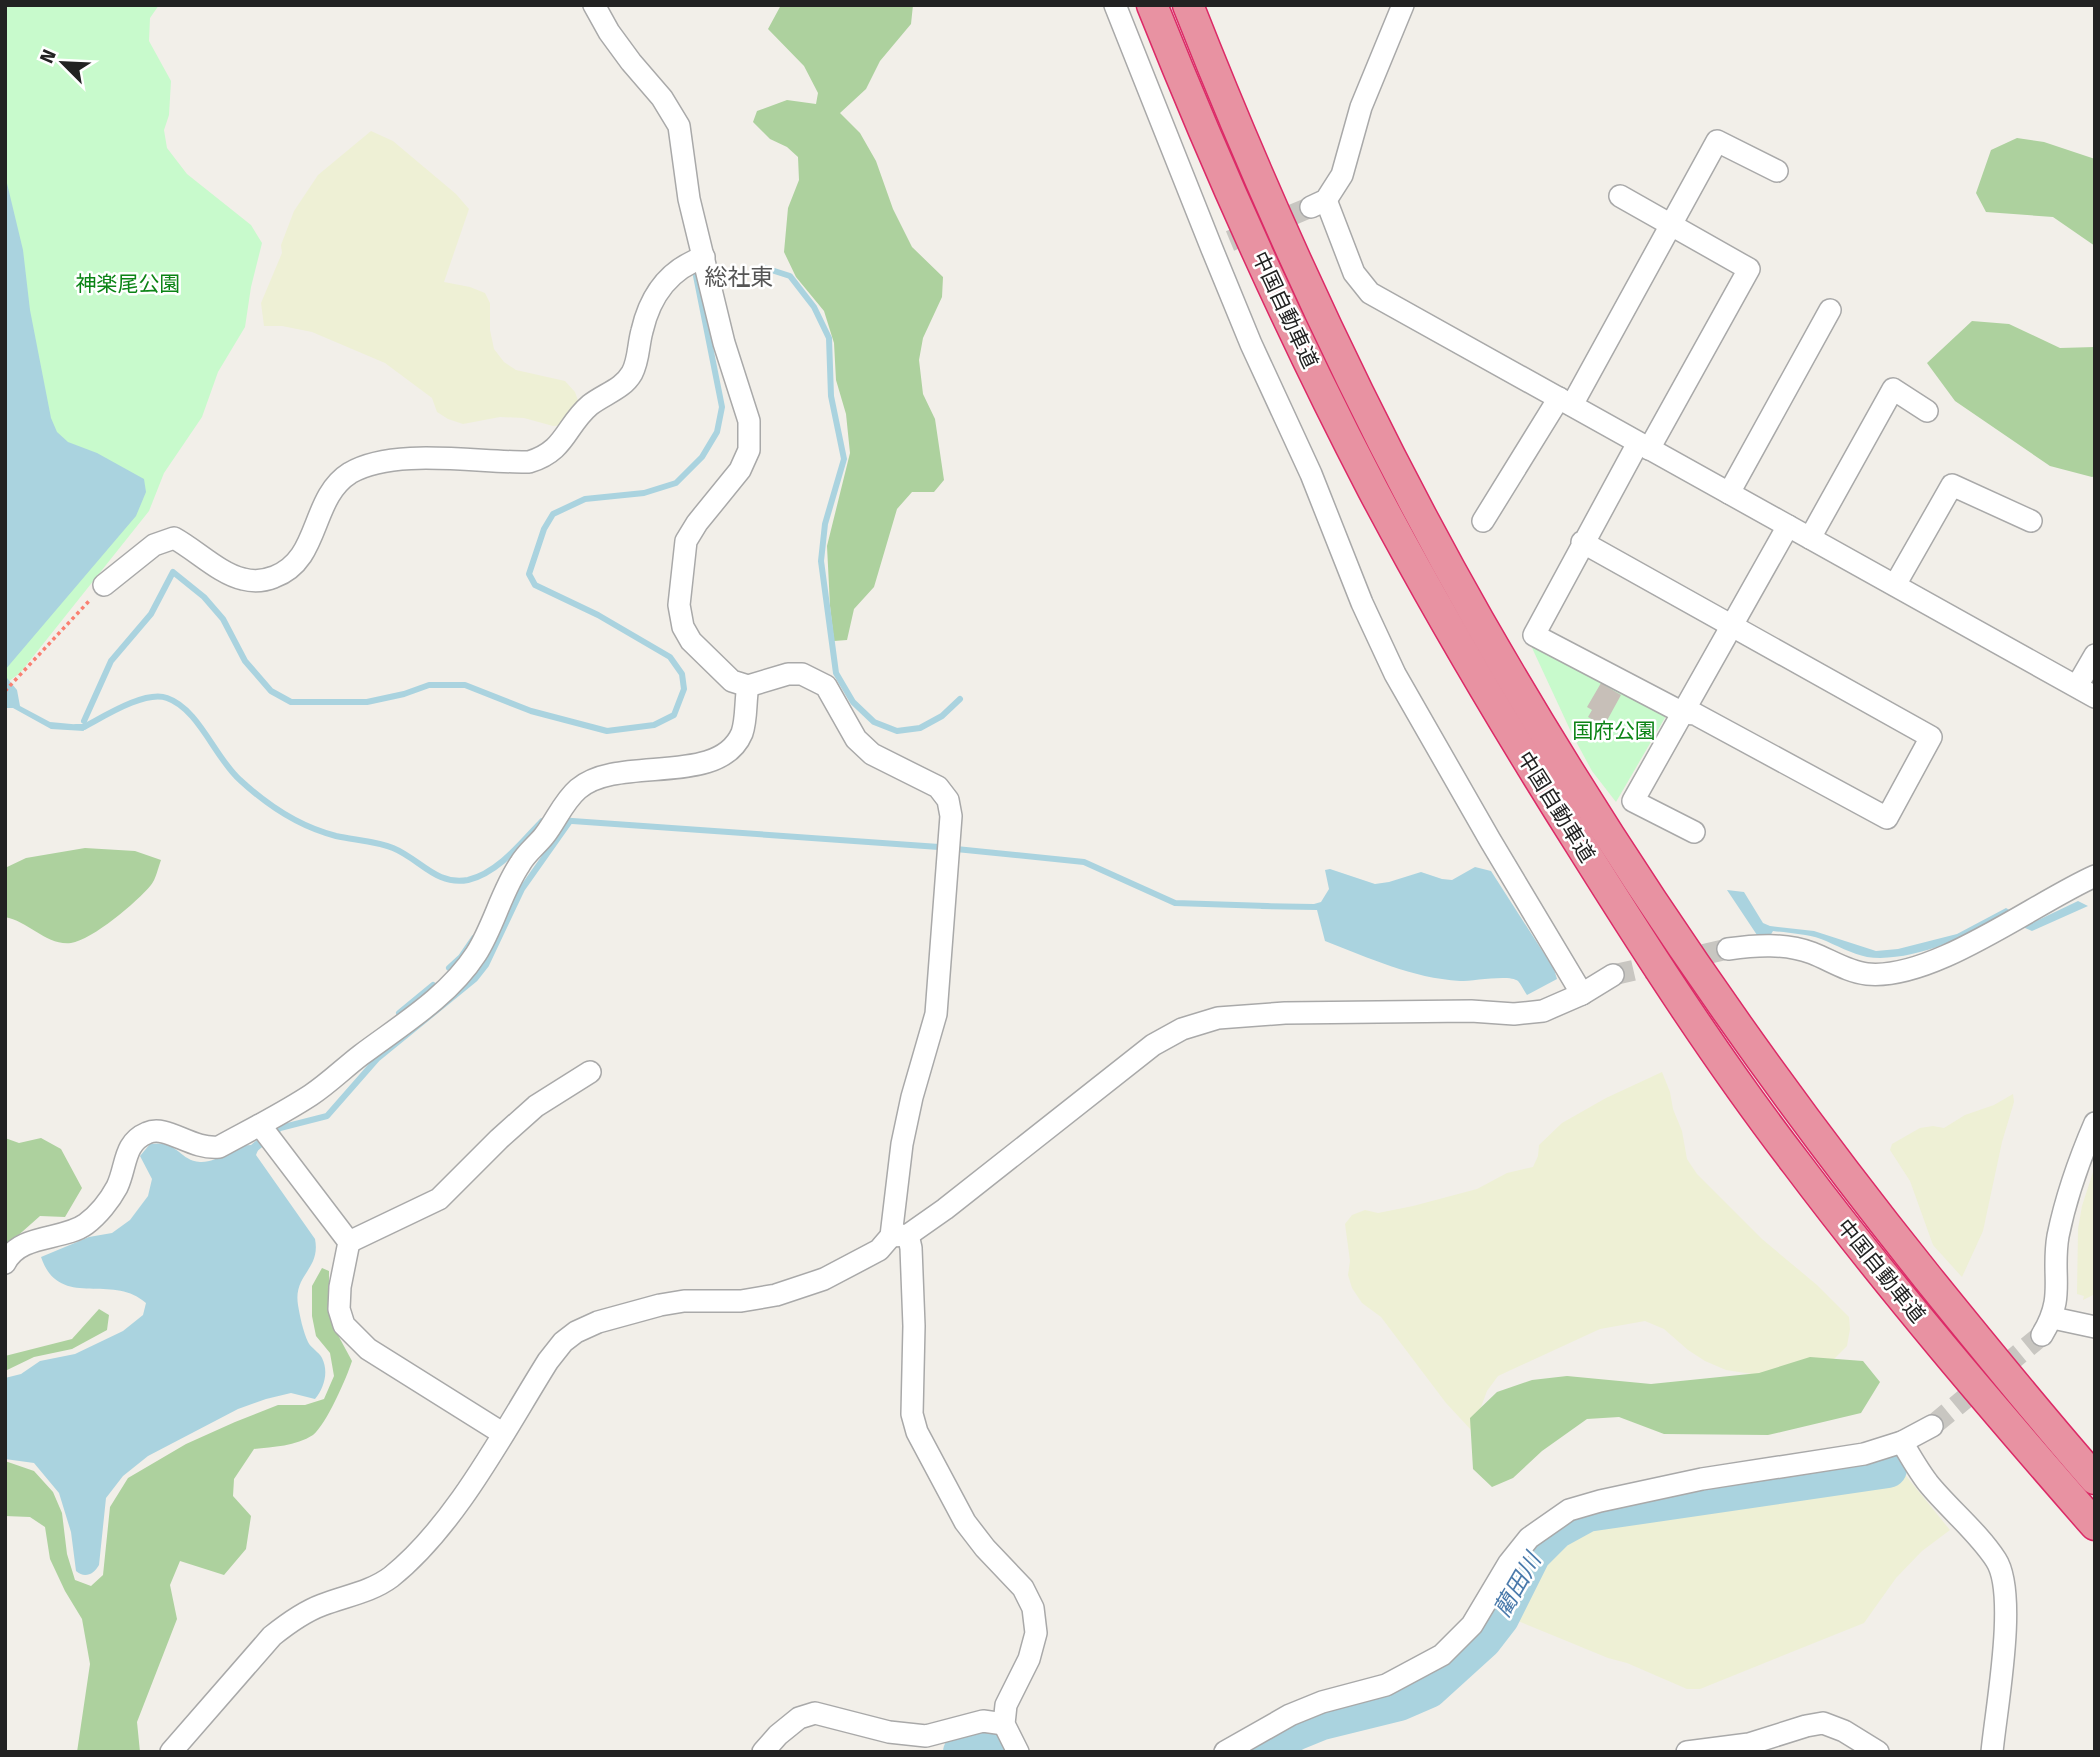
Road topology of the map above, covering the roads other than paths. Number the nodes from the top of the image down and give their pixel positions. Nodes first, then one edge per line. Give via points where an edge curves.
1 (594, 5) edge
2 (1115, 5) edge
3 (1153, 5) edge
4 (1188, 5) edge
5 (1403, 5) edge
6 (1777, 171) dead end
7 (1620, 196) dead end
8 (1672, 224) junction
9 (704, 257) junction
10 (1830, 310) dead end
11 (1566, 401) junction
12 (1927, 411) dead end
13 (1644, 446) junction
14 (1729, 493) junction
15 (1483, 521) dead end
16 (2031, 521) dead end
17 (1788, 526) junction
18 (1810, 538) junction
19 (1582, 542) junction
20 (1895, 584) junction
21 (104, 585) road end
22 (1732, 626) junction
23 (2095, 655) edge
24 (748, 686) junction
25 (2086, 692) edge
26 (1683, 713) junction
27 (1694, 832) dead end
28 (2095, 876) edge
29 (1728, 949) tunnel mouth
30 (1613, 975) tunnel mouth
31 (1582, 994) junction
32 (590, 1072) dead end
33 (2095, 1123) edge
34 (260, 1125) junction
35 (899, 1235) junction
36 (349, 1242) junction
37 (5, 1263) edge
38 (2095, 1327) edge
39 (1931, 1426) tunnel mouth
40 (502, 1433) junction
41 (1902, 1442) junction
42 (2095, 1479) edge
43 (2095, 1525) edge
44 (1004, 1724) junction
45 (171, 1752) edge
46 (763, 1752) edge
47 (1018, 1752) edge
48 (1224, 1752) edge
49 (1688, 1752) edge
50 (1878, 1752) edge
51 (1992, 1752) edge

1 - 9 street via 679,126 688,199
2 - 31 street via 1221,245 1251,344 1395,674
3 - 43 highway, 中国自動車道 via 1196,115 1312,368 1446,622 1534,771 1704,1037 1793,1160 1960,1369
4 - 42 highway, 中国自動車道 via 1282,231 1352,378 1479,620 1561,757 1646,892 1818,1138 1983,1347
5 - 11 street via 1361,107 1342,175 1319,204 1354,274 1370,293
6 - 8 street via 1717,141
7 - 8 street
8 - 11 street
8 - 13 street via 1749,269
9 - 21 street via 664,281 652,301 637,360 625,384 590,405 563,442 544,458 529,462 379,462 351,472 335,484 310,542 298,563 285,573 262,581 243,579 174,538 154,544
9 - 24 street via 749,421 749,450 740,470 686,541 680,606 691,641 732,681
10 - 14 street
11 - 13 street
11 - 15 street
12 - 18 street via 1893,389
13 - 14 street
13 - 19 street
14 - 17 street
16 - 20 street via 1952,485
17 - 18 street
17 - 22 street
18 - 20 street
19 - 22 street
19 - 26 street via 1534,635
20 - 25 street
22 - 26 street
22 - 26 street via 1931,737 1887,818 1695,714
23 - 25 street
24 - 34 street via 741,735 731,749 682,767 615,772 578,789 520,863 485,938 461,973 420,1012 326,1084
24 - 35 street via 788,674 814,678 827,686 856,739 872,754 923,778 948,800 951,817 936,1014 907,1121
26 - 27 street via 1633,801
28 - 29 street via 1948,955 1890,973 1867,974 1808,952 1773,945
30 - 31 street
31 - 35 street via 1543,1011 1514,1014 1285,1013 1218,1018 1182,1029 1153,1045 967,1192
32 - 36 street via 536,1106 439,1199
33 - 38 street via 2062,1219 2055,1262 2058,1295 2048,1327
34 - 36 street
34 - 37 street via 219,1147 205,1149 163,1130 149,1132 128,1150 117,1186 84,1226 16,1249
35 - 40 street via 824,1279 776,1295 660,1305 576,1332 548,1361
35 - 44 street via 911,1248 912,1414 917,1432 965,1521 1023,1588 1033,1608 1036,1633 1029,1659 1006,1705
36 - 40 street via 340,1287 344,1325 369,1349
39 - 41 street
40 - 45 street via 451,1512 391,1576 375,1587 290,1621
41 - 48 street via 1864,1454 1702,1479 1569,1510 1529,1538 1472,1625 1441,1655 1386,1685 1290,1715
41 - 51 street via 1928,1483 1996,1561 2003,1577 2004,1637
44 - 46 street via 983,1721 926,1736 889,1732 815,1713 799,1718
44 - 47 street
49 - 50 street via 1749,1744 1823,1723

